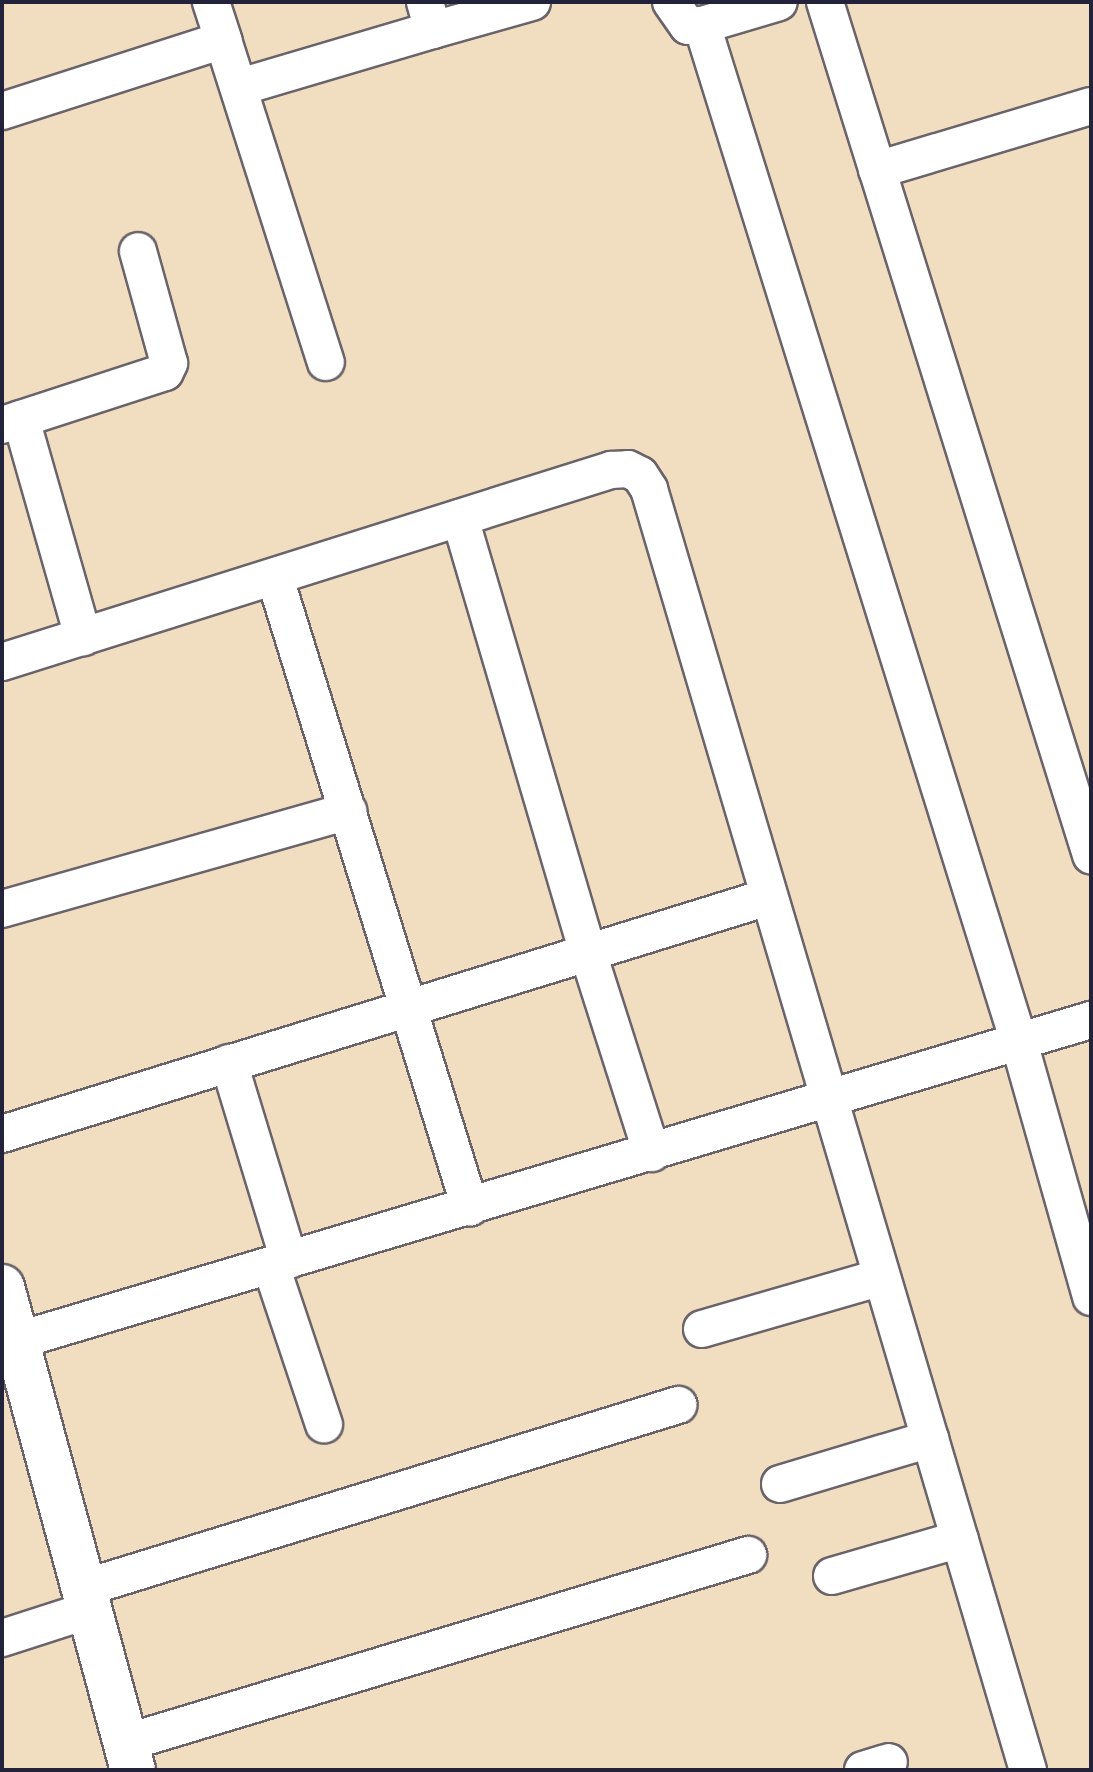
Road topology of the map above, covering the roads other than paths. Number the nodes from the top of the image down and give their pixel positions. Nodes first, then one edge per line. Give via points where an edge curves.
1 (211, 2) edge
2 (532, 2) edge
3 (671, 2) edge
4 (779, 2) edge
5 (825, 2) edge
6 (429, 16) edge
7 (702, 25) junction
8 (223, 40) junction
9 (240, 87) junction
10 (1091, 106) edge
11 (2, 111) edge
12 (877, 170) junction
13 (138, 251) dead end
14 (326, 362) dead end
15 (12, 422) edge
16 (460, 518) junction
17 (275, 578) junction
18 (83, 637) junction
19 (2, 662) edge
20 (348, 811) junction
21 (1091, 855) edge
22 (768, 897) junction
23 (2, 909) edge
24 (588, 953) junction
25 (410, 1008) junction
26 (1091, 1020) edge
27 (1019, 1042) junction
28 (229, 1063) junction
29 (829, 1100) junction
30 (2, 1134) edge
31 (652, 1153) junction
32 (470, 1207) junction
33 (280, 1263) junction
34 (882, 1277) junction
35 (2, 1287) edge
36 (1091, 1297) edge
37 (702, 1329) dead end
38 (13, 1358) edge
39 (678, 1405) dead end
40 (324, 1424) dead end
41 (930, 1439) junction
42 (780, 1484) dead end
43 (960, 1539) junction
44 (748, 1555) dead end
45 (832, 1576) dead end
46 (87, 1599) junction
47 (2, 1638) edge
48 (129, 1756) edge
49 (1028, 1770) edge

1 - 8 street
2 - 6 street
3 - 7 street via 688,26
4 - 7 street
5 - 12 street
6 - 9 street
7 - 27 street
8 - 9 street
8 - 11 street
9 - 14 street
10 - 12 street
12 - 21 street
13 - 15 street via 169,363 165,372
15 - 18 street
16 - 17 street
16 - 22 street via 611,470 640,475 649,489
16 - 24 street
17 - 18 street
17 - 20 street
18 - 19 street
20 - 23 street
20 - 25 street
22 - 24 street
22 - 29 street
24 - 25 street
24 - 31 street
25 - 28 street
25 - 32 street
26 - 27 street
27 - 29 street
27 - 36 street
28 - 30 street
28 - 33 street
29 - 31 street
29 - 34 street
31 - 32 street
32 - 33 street
33 - 38 street
33 - 40 street
34 - 37 street
34 - 41 street
35 - 38 street
38 - 46 street
39 - 46 street
41 - 42 street
41 - 43 street
43 - 45 street
43 - 49 street
44 - 48 street
46 - 47 street
46 - 48 street

